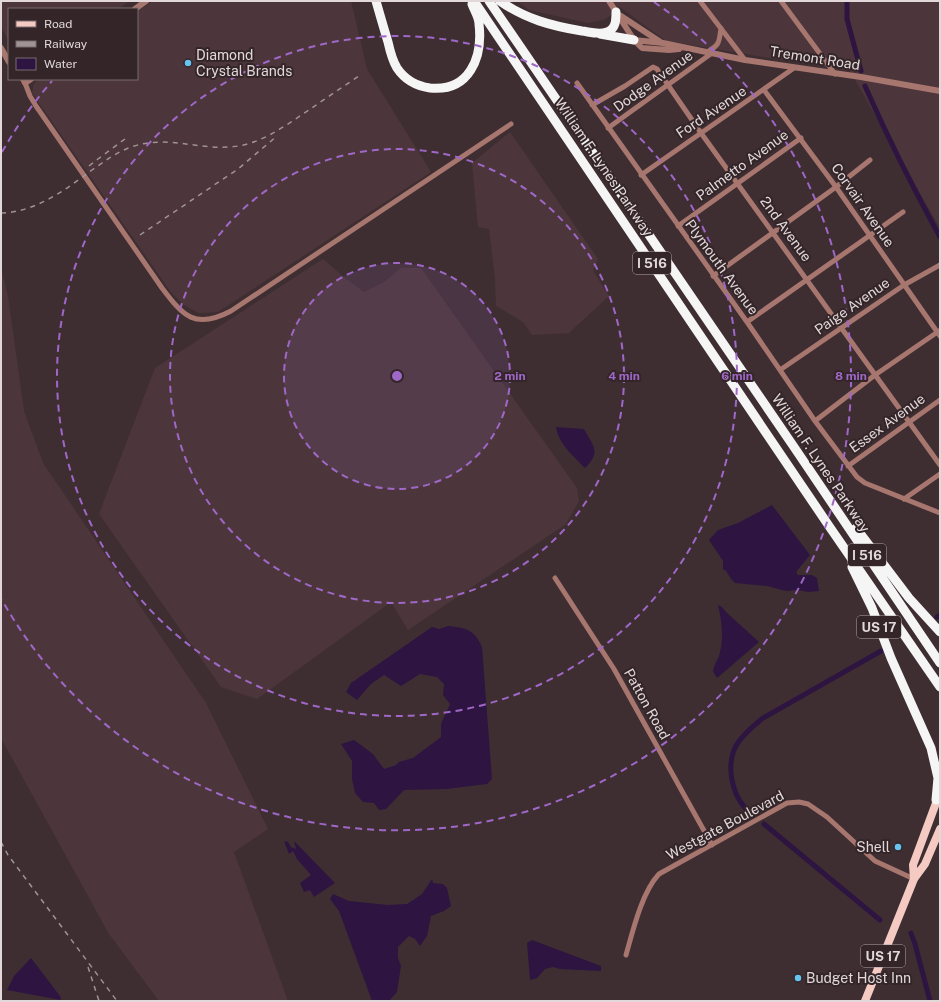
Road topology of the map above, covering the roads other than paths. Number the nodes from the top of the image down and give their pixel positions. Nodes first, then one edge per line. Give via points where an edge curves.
1 (146, 1) edge
2 (376, 1) edge
3 (470, 1) edge
4 (474, 1) edge
5 (489, 1) edge
6 (500, 1) edge
7 (609, 1) edge
8 (700, 1) edge
9 (781, 1) edge
10 (136, 8) edge
11 (618, 14) junction
12 (721, 28) junction
13 (600, 34) junction
14 (634, 40) junction
15 (663, 44) junction
16 (1, 48) edge
17 (686, 48) junction
18 (709, 52) junction
19 (8, 60) edge
20 (745, 60) junction
21 (794, 68) junction
22 (834, 74) junction
23 (24, 81) edge
24 (576, 83) dead end
25 (668, 85) junction
26 (764, 90) junction
27 (940, 91) edge
28 (592, 105) junction
29 (511, 124) dead end
30 (608, 128) junction
31 (701, 132) junction
32 (801, 138) junction
33 (870, 160) dead end
34 (641, 175) junction
35 (738, 183) junction
36 (836, 187) junction
37 (903, 212) dead end
38 (678, 226) junction
39 (774, 233) junction
40 (870, 235) junction
41 (940, 265) edge
42 (713, 276) junction
43 (808, 280) junction
44 (904, 284) junction
45 (747, 322) junction
46 (842, 328) junction
47 (939, 333) edge
48 (780, 370) junction
49 (875, 374) junction
50 (940, 400) edge
51 (815, 421) junction
52 (908, 422) junction
53 (794, 447) junction
54 (940, 465) edge
55 (848, 466) junction
56 (940, 474) edge
57 (904, 499) junction
58 (940, 513) edge
59 (829, 526) junction
60 (555, 578) dead end
61 (940, 632) edge
62 (940, 663) edge
63 (940, 687) edge
64 (931, 748) junction
65 (940, 760) edge
66 (940, 791) edge
67 (936, 800) junction
68 (940, 828) edge
69 (712, 845) junction
70 (914, 879) junction
71 (626, 955) dead end
72 (865, 1001) edge

1 - 10 street
2 - 3 highway via 392,59 397,68 416,85 437,88 448,87 460,81 467,75 478,55 479,22
4 - 59 highway, William F. Lynes Parkway / I 516
5 - 53 highway, William F. Lynes Parkway / I 516
6 - 13 highway via 538,22
7 - 11 street
8 - 12 street
9 - 22 street
11 - 13 highway via 614,26
11 - 14 street
11 - 15 street
12 - 18 street, Dodge Avenue via 719,43
12 - 20 street
13 - 14 highway
14 - 15 street, Tremont Road
14 - 17 street, Tremont Road via 642,48 648,49
15 - 17 street, Tremont Road
16 - 19 street
17 - 18 street, Tremont Road
18 - 20 street, Tremont Road
18 - 25 street, Dodge Avenue
20 - 21 street, Tremont Road
21 - 22 street, Tremont Road
21 - 26 street, Ford Avenue
22 - 27 street, Tremont Road
23 - 29 street via 36,106 162,288 185,314 206,321 230,311
24 - 28 street, Plymouth Avenue
25 - 28 street, 2nd Avenue via 653,67
25 - 30 street, Dodge Avenue
25 - 31 street, 2nd Avenue
26 - 31 street, Ford Avenue
26 - 32 street, Corvair Avenue
28 - 30 street, Plymouth Avenue
30 - 34 street, Plymouth Avenue
31 - 34 street, Ford Avenue
31 - 35 street, 2nd Avenue
32 - 35 street, Palmetto Avenue
32 - 36 street, Corvair Avenue
33 - 36 street
34 - 38 street, Plymouth Avenue
35 - 38 street, Palmetto Avenue
35 - 39 street, 2nd Avenue
36 - 39 street
36 - 40 street, Corvair Avenue
37 - 40 street
38 - 42 street, Plymouth Avenue
39 - 42 street
39 - 43 street, 2nd Avenue
40 - 43 street
40 - 44 street, Corvair Avenue
41 - 44 street, Paige Avenue
42 - 45 street, Plymouth Avenue
43 - 45 street
43 - 46 street, 2nd Avenue
44 - 46 street, Paige Avenue
44 - 47 street, Corvair Avenue
45 - 48 street, Plymouth Avenue
46 - 48 street, Paige Avenue
46 - 49 street, 2nd Avenue
47 - 49 street
48 - 51 street, Plymouth Avenue
49 - 51 street
49 - 52 street, 2nd Avenue
50 - 52 street, Essex Avenue
51 - 55 street, Plymouth Avenue
52 - 54 street, 2nd Avenue
52 - 55 street, Essex Avenue
53 - 61 highway, US 17 via 908,598
53 - 62 highway, William F. Lynes Parkway / I 516
55 - 57 street, Plymouth Avenue via 857,478 865,483
56 - 57 street
57 - 58 street, Plymouth Avenue
59 - 63 highway, William F. Lynes Parkway / I 516
59 - 64 highway, US 17 via 872,608
60 - 69 street, Patton Road via 614,669
64 - 65 highway
64 - 67 highway, US 17 via 938,778
66 - 67 main road
67 - 70 main road, US 17 via 913,865
68 - 70 main road, US 17 via 925,864
69 - 70 street, Westgate Boulevard via 787,803 799,802 808,804 827,817 875,861
69 - 71 street, Westgate Boulevard via 659,874 653,881 645,897
70 - 72 main road, US 17

